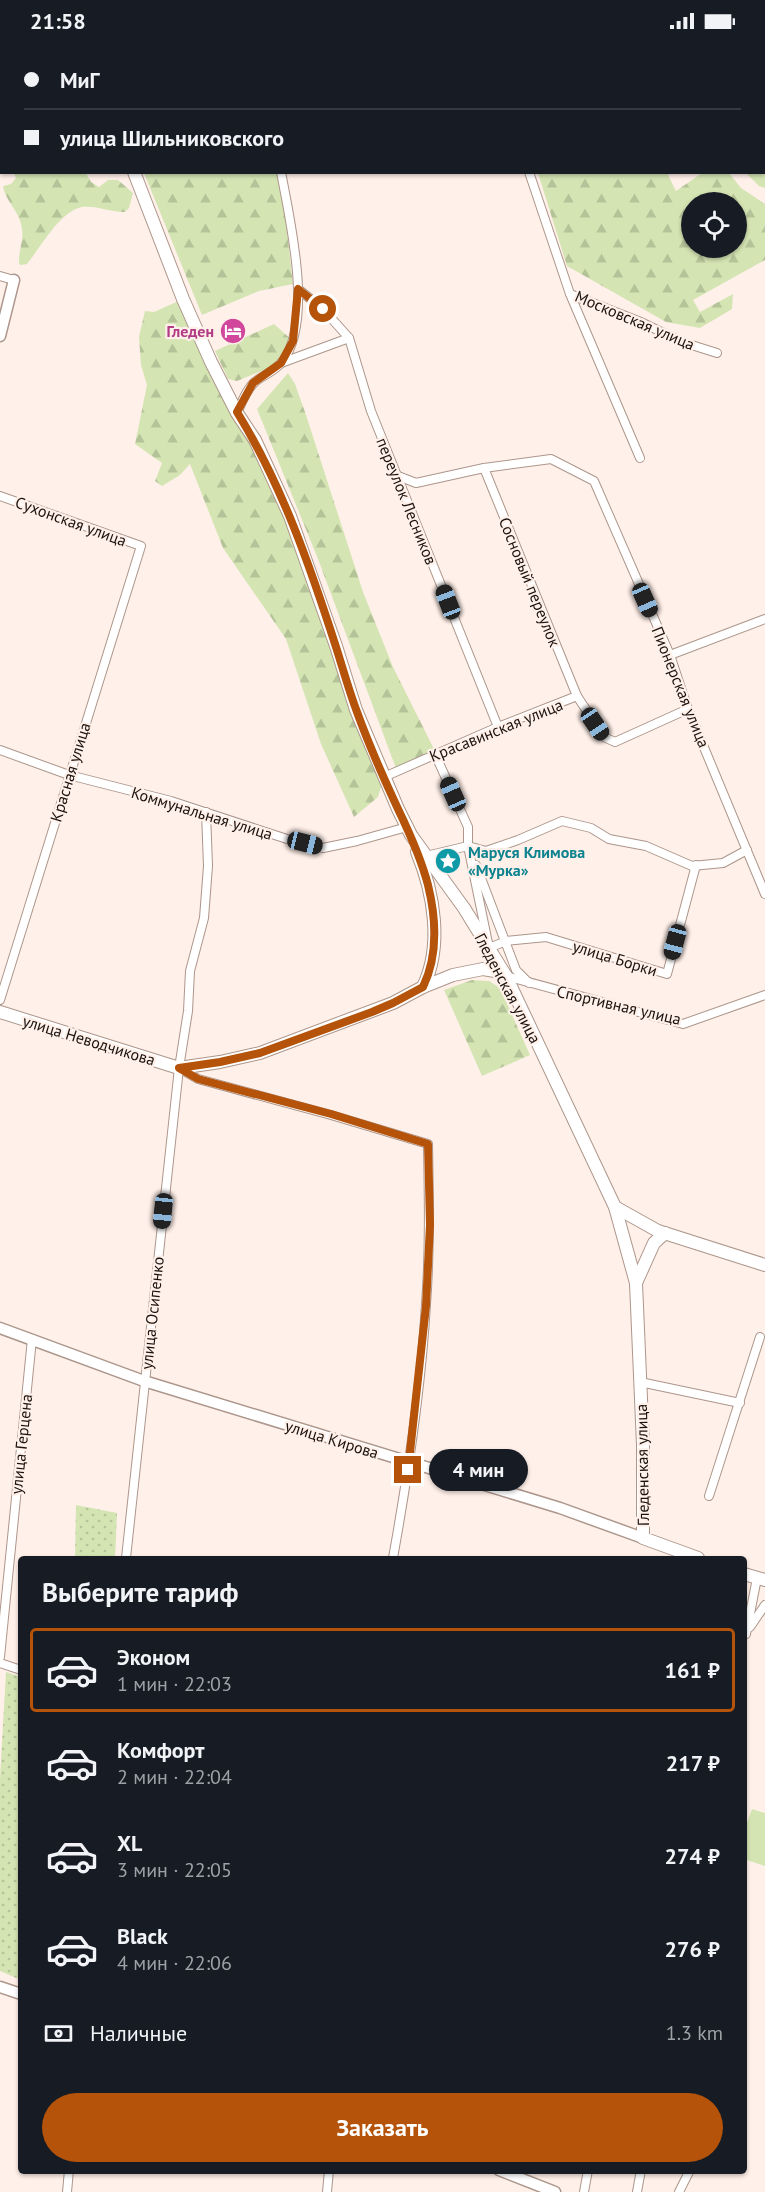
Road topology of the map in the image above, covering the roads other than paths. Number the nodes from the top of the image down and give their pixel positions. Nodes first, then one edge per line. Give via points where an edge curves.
1 (135, 174) edge
2 (281, 174) edge
3 (530, 174) edge
4 (0, 276) edge
5 (14, 280) joint
6 (298, 289) junction
7 (570, 294) junction
8 (0, 336) edge
9 (349, 338) junction
10 (717, 353) dead end
11 (281, 363) junction
12 (237, 412) junction
13 (640, 458) dead end
14 (484, 468) junction
15 (398, 476) junction
16 (0, 496) edge
17 (141, 546) joint
18 (765, 619) edge
19 (669, 656) junction
20 (577, 696) junction
21 (688, 709) junction
22 (498, 727) junction
23 (0, 750) edge
24 (435, 754) junction
25 (69, 775) junction
26 (384, 777) junction
27 (206, 812) junction
28 (409, 831) junction
29 (468, 846) junction
30 (747, 850) junction
31 (426, 856) junction
32 (696, 865) junction
33 (765, 894) edge
34 (506, 941) junction
35 (489, 948) junction
36 (506, 976) junction
37 (529, 984) junction
38 (423, 987) junction
39 (765, 995) edge
40 (0, 1000) edge
41 (0, 1012) edge
42 (179, 1068) junction
43 (615, 1207) junction
44 (665, 1233) junction
45 (765, 1265) edge
46 (636, 1283) junction
47 (0, 1328) edge
48 (760, 1337) dead end
49 (32, 1339) junction
50 (144, 1380) junction
51 (640, 1382) junction
52 (740, 1403) junction
53 (410, 1463) junction
54 (710, 1496) dead end
55 (643, 1538) junction
56 (126, 1556) edge
57 (393, 1556) edge
58 (692, 1556) edge
59 (761, 1579) edge
60 (765, 1605) edge
61 (747, 1629) edge
62 (747, 1633) edge
63 (0, 1657) edge
64 (0, 1663) edge
65 (18, 1669) edge
66 (0, 1987) edge
67 (18, 1993) edge
68 (69, 2174) edge
69 (329, 2174) edge
70 (509, 2174) edge
71 (587, 2174) edge
72 (640, 2174) edge
73 (688, 2174) edge
74 (67, 2192) edge
75 (327, 2192) edge
76 (555, 2192) edge
77 (584, 2192) edge
78 (638, 2192) edge
79 (679, 2192) edge

1 - 12 main road, Гледенская улица via 183,299
2 - 6 street
3 - 7 street, Московская улица
4 - 5 street
5 - 8 street
6 - 9 street, переулок Лесников
6 - 11 street via 293,341
7 - 10 street, Московская улица
7 - 13 street
9 - 11 street
9 - 15 street, переулок Лесников via 371,411
11 - 12 street via 253,383
12 - 26 main road, Гледенская улица via 255,440 290,516 356,710
14 - 15 street via 416,483
14 - 19 street, Пионерская улица via 551,459 594,481
14 - 20 street, Сосновый переулок
15 - 22 street, переулок Лесников
16 - 17 street, Сухонская улица
17 - 25 street, Красная улица
18 - 19 street
19 - 21 street, Пионерская улица
20 - 21 street, Красавинская улица via 604,737 615,742
20 - 22 street, Красавинская улица
21 - 30 street, Пионерская улица
22 - 24 street, Красавинская улица
23 - 25 street, Коммунальная улица
24 - 26 street, Красавинская улица
24 - 29 street via 468,827
25 - 27 street, Коммунальная улица
25 - 40 street, Красная улица
26 - 28 main road, Гледенская улица
27 - 28 street, Коммунальная улица via 323,848
27 - 42 street, улица Осипенко via 208,866 204,918 190,971
28 - 31 main road, Гледенская улица
28 - 38 main road via 424,871 433,913 432,962
29 - 31 street
29 - 32 street via 486,851 562,821
29 - 34 street
29 - 35 street
30 - 32 street via 723,863
30 - 33 street, Пионерская улица
31 - 35 main road, Гледенская улица
32 - 34 street, улица Борки via 667,974 546,937
34 - 35 street, улица Борки
34 - 37 street via 516,970
35 - 36 main road, Гледенская улица
36 - 37 street, Спортивная улица
36 - 38 main road, улица Неводчикова via 495,971 471,970
36 - 43 main road, Гледенская улица
37 - 39 street, Спортивная улица via 683,1023
38 - 42 main road, улица Неводчикова via 372,1012 260,1053
41 - 42 main road, улица Неводчикова
42 - 50 street, улица Осипенко
42 - 53 street, улица Неводчикова via 198,1079 428,1144 426,1306
43 - 44 main road
43 - 46 main road, Гледенская улица
44 - 45 main road
44 - 46 main road via 654,1243
46 - 51 main road, Гледенская улица
47 - 49 street, улица Кирова
48 - 52 street
49 - 50 street, улица Кирова
49 - 63 street, улица Герцена
50 - 53 street, улица Кирова
50 - 56 street, улица Осипенко
51 - 52 street
51 - 55 main road, Гледенская улица
52 - 54 street
53 - 55 street, улица Кирова via 560,1508
53 - 57 street
55 - 58 main road, улица Кирова
59 - 61 street
60 - 62 street
64 - 65 street
66 - 67 street
68 - 74 street
69 - 75 street
70 - 76 street
71 - 77 street
72 - 78 street
73 - 79 street

